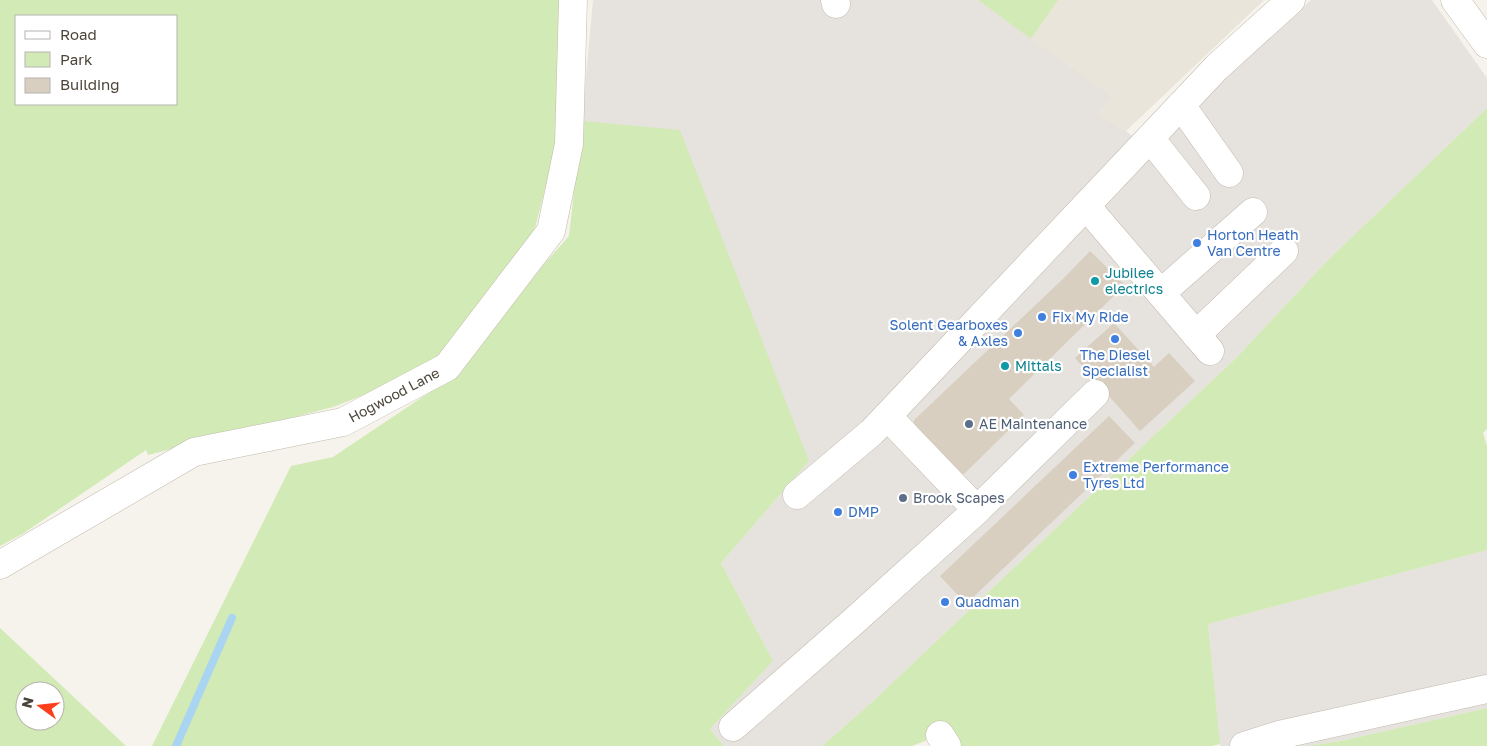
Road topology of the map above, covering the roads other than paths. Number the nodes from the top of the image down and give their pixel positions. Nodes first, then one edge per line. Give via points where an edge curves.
1 (573, 0) edge
2 (1291, 0) edge
3 (1455, 0) edge
4 (1487, 44) edge
5 (1181, 105) junction
6 (1150, 138) junction
7 (1229, 172) dead end
8 (1196, 196) dead end
9 (1086, 206) junction
10 (1253, 212) dead end
11 (1284, 251) dead end
12 (1161, 294) junction
13 (1095, 394) dead end
14 (887, 416) junction
15 (797, 495) dead end
16 (977, 510) junction
17 (0, 565) edge
18 (1487, 689) edge
19 (734, 727) dead end
20 (1244, 746) edge

1 - 17 street, Hogwood Lane via 569,144 551,231 447,367 344,422 194,452
2 - 5 street via 1217,67
3 - 4 street
5 - 6 street
5 - 7 street
6 - 8 street
6 - 9 street
9 - 12 street
9 - 14 street
10 - 12 street
11 - 12 street via 1203,343
13 - 16 street
14 - 15 street
14 - 16 street
16 - 19 street
18 - 20 street via 1279,735

